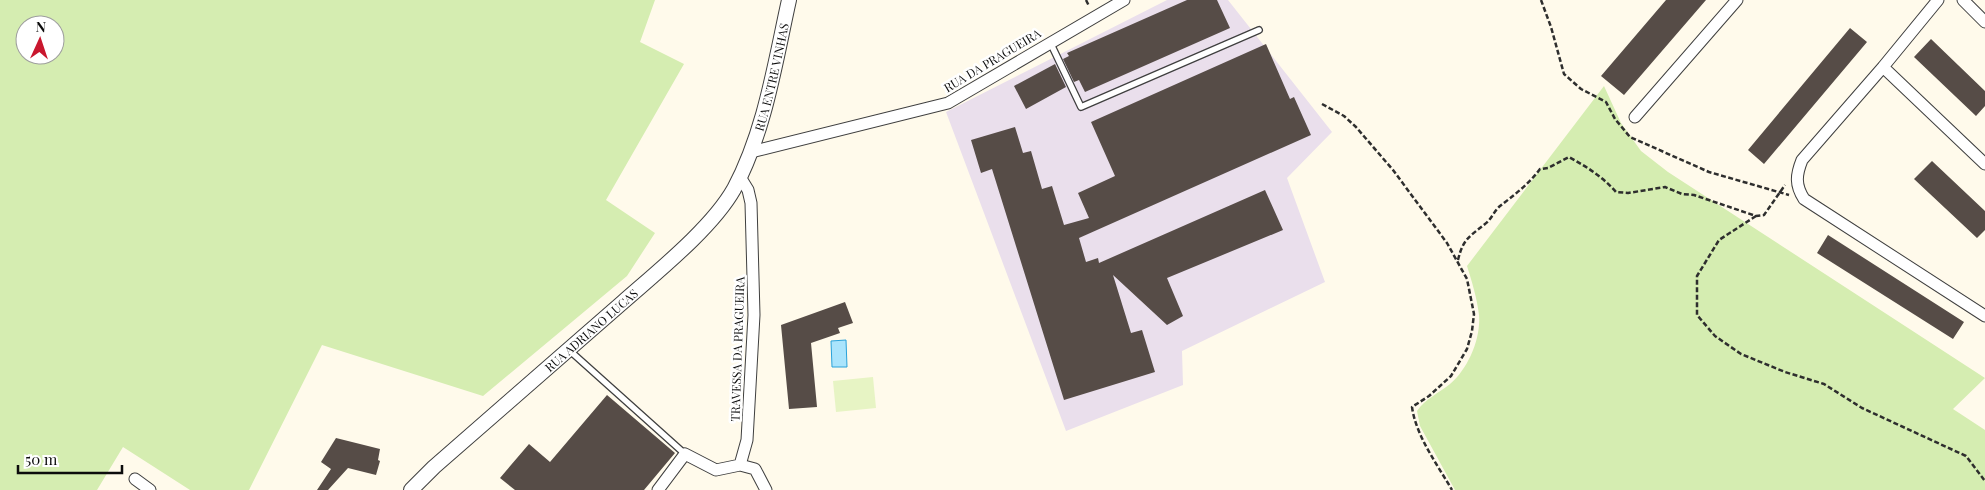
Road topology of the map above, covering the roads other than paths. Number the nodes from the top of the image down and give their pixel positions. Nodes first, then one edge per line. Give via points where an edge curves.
1 (789, 0) edge
2 (1124, 0) edge
3 (1737, 0) edge
4 (1938, 0) edge
5 (1963, 0) edge
6 (1985, 22) edge
7 (1259, 30) dead end
8 (1050, 42) junction
9 (1883, 67) junction
10 (1635, 117) dead end
11 (751, 152) junction
12 (1985, 164) edge
13 (740, 177) junction
14 (1985, 316) edge
15 (568, 350) junction
16 (685, 454) junction
17 (740, 465) junction
18 (135, 479) dead end
19 (150, 490) edge
20 (411, 490) edge
21 (658, 490) edge
22 (766, 490) edge

1 - 11 street, RUA ENTRE VINHAS
2 - 8 street, RUA DA PRAGUEIRA
3 - 10 street
4 - 9 street
5 - 6 street
7 - 8 lane via 1082,107
8 - 11 street, RUA DA PRAGUEIRA via 948,103
9 - 12 street
9 - 14 street via 1802,160 1797,172 1798,191 1804,199
11 - 13 street, RUA ADRIANO LUCAS
13 - 15 street, RUA ADRIANO LUCAS via 714,216 688,243
13 - 17 street, TRAVESSA DA PRAGUEIRA via 752,203 754,315 747,440
15 - 16 lane
15 - 20 street, RUA ADRIANO LUCAS
16 - 17 street via 716,470
16 - 21 street
17 - 22 street via 755,469
18 - 19 street

